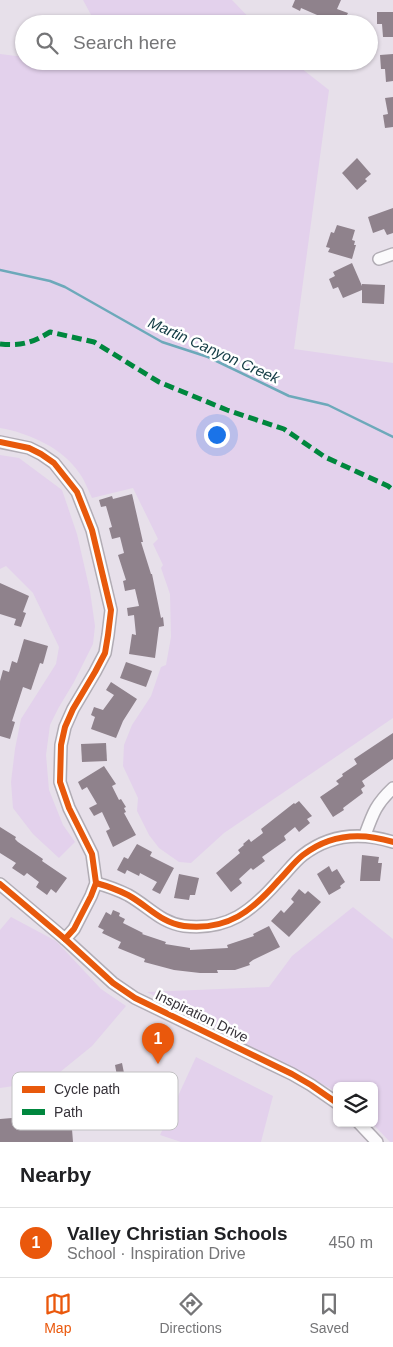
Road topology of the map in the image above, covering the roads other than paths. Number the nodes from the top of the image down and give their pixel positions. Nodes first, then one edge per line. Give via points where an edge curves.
1 (393, 254) edge
2 (379, 259) dead end
3 (0, 442) edge
4 (393, 788) edge
5 (365, 835) junction
6 (393, 842) edge
7 (96, 883) junction
8 (0, 884) edge
9 (65, 939) junction
10 (333, 1100) edge
11 (364, 1127) edge
12 (377, 1142) edge

1 - 2 street
3 - 7 street via 28,448 54,462 77,492 92,530 111,610 105,653 65,727 59,761 64,796 92,854
4 - 5 street via 379,801
5 - 6 street
5 - 7 street via 340,838 314,847 295,862 257,904 230,921 212,926 184,926 171,922 156,916 129,896
7 - 9 street via 74,929
8 - 9 street, Inspiration Drive
9 - 10 street, Inspiration Drive via 128,993 292,1074
11 - 12 street

